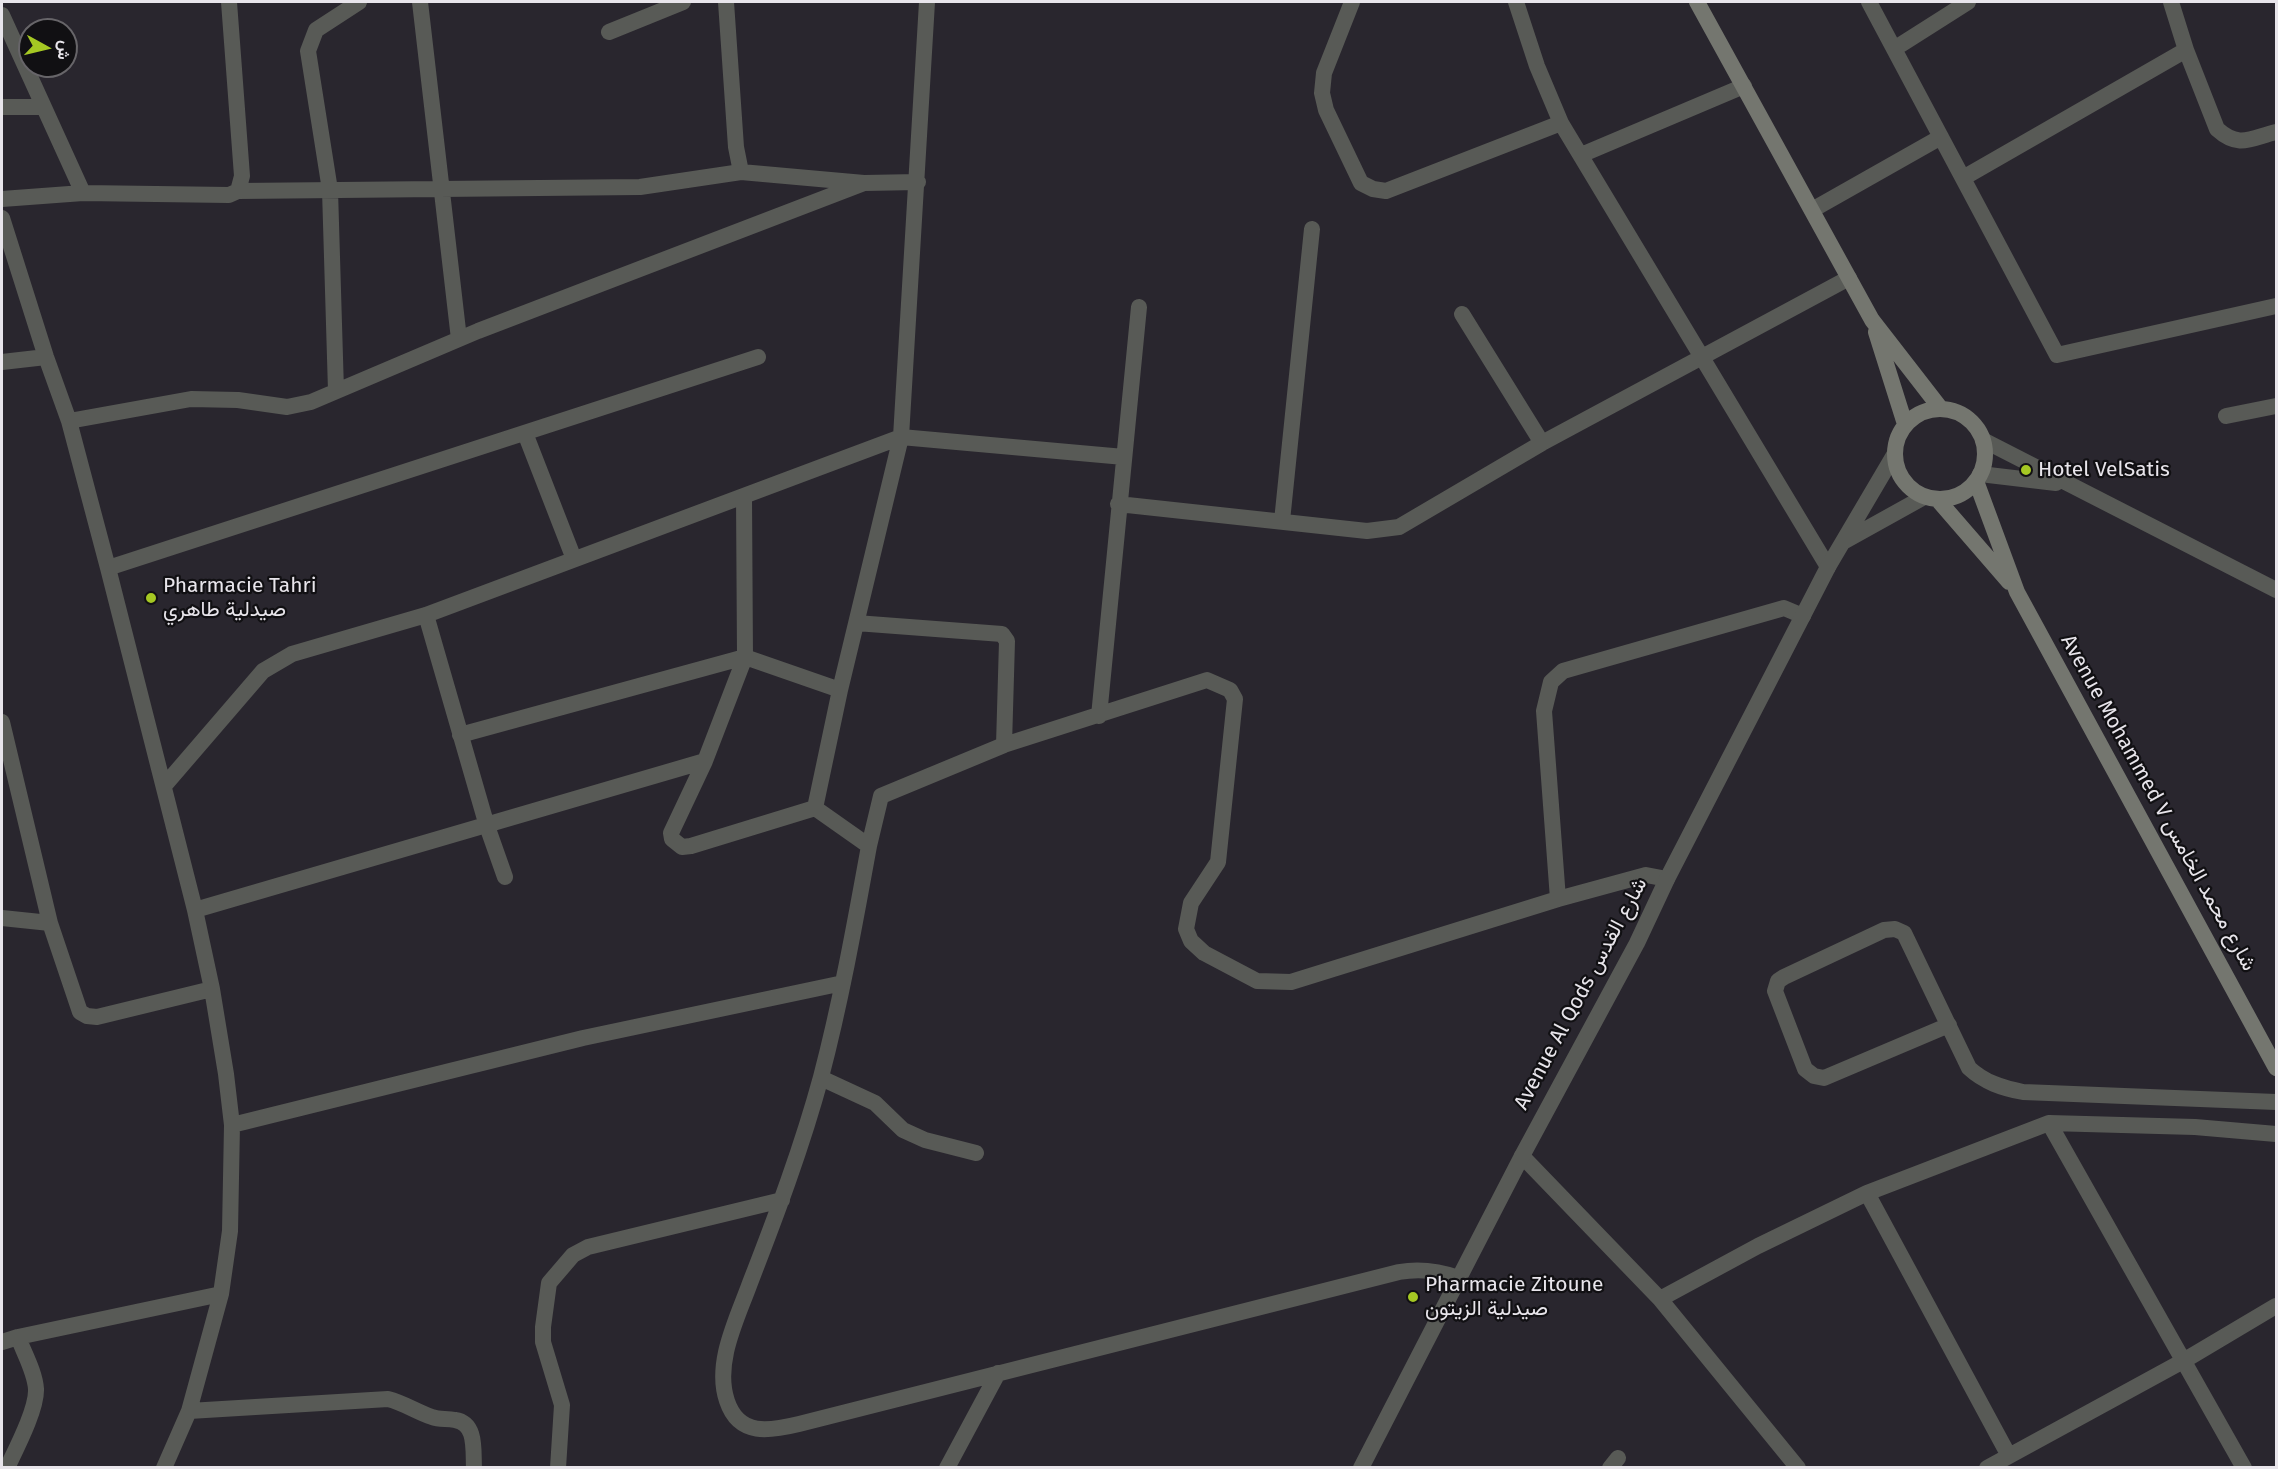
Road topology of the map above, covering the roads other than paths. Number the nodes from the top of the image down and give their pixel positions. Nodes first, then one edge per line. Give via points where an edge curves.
1 (229, 2) edge
2 (359, 2) edge
3 (420, 2) edge
4 (683, 2) edge
5 (726, 2) edge
6 (927, 2) edge
7 (1352, 2) edge
8 (1516, 2) edge
9 (1697, 2) edge
10 (1869, 2) edge
11 (1968, 2) edge
12 (2171, 2) edge
13 (2, 15) edge
14 (609, 32) dead end
15 (1894, 49) junction
16 (2186, 50) junction
17 (1744, 86) junction
18 (2, 107) edge
19 (43, 107) junction
20 (1561, 123) junction
21 (2277, 132) edge
22 (1941, 137) junction
23 (1581, 155) junction
24 (741, 172) junction
25 (1963, 178) junction
26 (918, 182) junction
27 (864, 183) junction
28 (441, 189) junction
29 (330, 190) junction
30 (238, 191) junction
31 (83, 193) junction
32 (2, 199) edge
33 (1812, 210) junction
34 (2, 218) edge
35 (1312, 229) dead end
36 (1849, 278) junction
37 (2277, 306) edge
38 (1139, 307) dead end
39 (1462, 314) dead end
40 (1872, 320) junction
41 (459, 339) junction
42 (46, 357) junction
43 (758, 357) dead end
44 (1703, 358) junction
45 (2, 362) edge
46 (336, 391) junction
47 (2277, 406) edge
48 (1941, 409) junction
49 (2226, 416) dead end
50 (69, 421) junction
51 (1905, 424) junction
52 (525, 433) junction
53 (901, 437) junction
54 (1983, 440) junction
55 (1542, 443) junction
56 (1894, 455) junction
57 (1124, 457) junction
58 (1978, 478) junction
59 (2066, 484) junction
60 (744, 497) junction
61 (1931, 499) junction
62 (1118, 504) junction
63 (1282, 521) junction
64 (1842, 542) junction
65 (574, 559) junction
66 (1828, 567) junction
67 (108, 568) junction
68 (2277, 590) edge
69 (2017, 592) junction
70 (426, 615) junction
71 (1803, 616) junction
72 (856, 623) junction
73 (745, 657) junction
74 (840, 690) junction
75 (1099, 716) junction
76 (2, 722) edge
77 (460, 735) junction
78 (1004, 745) junction
79 (7, 754) edge
80 (705, 761) junction
81 (164, 786) junction
82 (815, 808) junction
83 (488, 826) junction
84 (869, 846) junction
85 (505, 877) dead end
86 (1667, 879) junction
87 (1558, 899) junction
88 (195, 910) junction
89 (2, 918) edge
90 (50, 923) junction
91 (843, 983) junction
92 (212, 989) junction
93 (1949, 1025) junction
94 (2277, 1068) edge
95 (820, 1078) junction
96 (2277, 1102) edge
97 (2049, 1123) junction
98 (232, 1125) junction
99 (2277, 1134) edge
100 (976, 1153) dead end
101 (1522, 1156) junction
102 (1867, 1193) junction
103 (782, 1200) junction
104 (1459, 1278) junction
105 (221, 1294) junction
106 (1660, 1299) junction
107 (2277, 1306) edge
108 (18, 1336) junction
109 (2, 1342) edge
110 (2185, 1360) junction
111 (998, 1373) junction
112 (189, 1411) junction
113 (2009, 1456) junction
114 (7, 1467) edge
115 (164, 1467) edge
116 (474, 1467) edge
117 (558, 1467) edge
118 (947, 1467) edge
119 (1361, 1467) edge
120 (1798, 1467) edge
121 (1987, 1467) edge
122 (2244, 1467) edge

1 - 30 street via 242,176
2 - 29 street via 316,30 308,51
3 - 28 street
4 - 14 street
5 - 24 street
6 - 26 street
7 - 20 street via 1324,73 1322,93 1326,110 1361,183 1386,191
8 - 20 street
9 - 17 main road
10 - 15 street
11 - 15 street
12 - 16 street
13 - 19 street
15 - 22 street
16 - 21 street via 2217,129 2239,142
16 - 25 street
17 - 23 street
17 - 33 main road
18 - 19 street
19 - 31 street
20 - 23 street
22 - 25 street
22 - 33 street
23 - 44 street
24 - 27 street
24 - 28 street via 640,188
25 - 37 street via 2057,355
26 - 27 street
26 - 53 street
27 - 41 street
28 - 29 street
28 - 41 street
29 - 30 street
29 - 46 street
30 - 31 street via 229,195
31 - 32 street
33 - 36 main road
34 - 42 street
35 - 63 street
36 - 40 main road
36 - 44 street
38 - 57 street
39 - 55 street
40 - 48 main road
40 - 51 main road
41 - 46 street
42 - 45 street
42 - 50 street
43 - 52 street
44 - 55 street
44 - 66 street
46 - 50 street via 287,407 191,399
47 - 49 street
48 - 51 main road via 1921,412
48 - 54 main road via 1967,418
50 - 67 street
51 - 56 main road
52 - 65 street
52 - 67 street
53 - 57 street
53 - 60 street
53 - 72 street
54 - 58 main road via 1985,452
54 - 59 street
55 - 63 street via 1399,527 1367,531
56 - 61 main road via 1902,481 1912,491
56 - 64 street, Avenue Al Qods شارع القدس
57 - 62 street
58 - 59 street
58 - 61 main road via 1966,492 1953,498
58 - 69 main road, Avenue Mohammed V شارع محمد الخامس
59 - 68 street
60 - 65 street
60 - 73 street
61 - 64 street
61 - 69 main road, Avenue Mohammed V شارع محمد الخامس
62 - 63 street
62 - 75 street
64 - 66 street, Avenue Al Qods شارع القدس
65 - 70 street
66 - 71 street, Avenue Al Qods شارع القدس
67 - 81 street
69 - 94 main road, Avenue Mohammed V شارع محمد الخامس
70 - 77 street
70 - 81 street via 292,654 263,671
71 - 86 street, Avenue Al Qods شارع القدس
71 - 87 street via 1784,608 1563,671 1551,682 1544,711
72 - 74 street
72 - 78 street via 1002,634 1007,641
73 - 74 street
73 - 77 street
73 - 80 street
74 - 82 street
75 - 78 street
75 - 87 street via 1207,680 1230,690 1235,699 1218,862 1191,903 1186,929 1204,953 1257,981 1291,982
76 - 79 street
77 - 83 street
78 - 84 street via 881,795
79 - 90 street
80 - 82 street via 671,833 682,847
80 - 83 street
81 - 88 street
82 - 84 street
83 - 85 street
83 - 88 street
84 - 91 street
86 - 87 street via 1646,875
86 - 101 street, Avenue Al Qods شارع القدس via 1637,943
88 - 92 street
89 - 90 street
90 - 92 street via 80,1012 87,1016 97,1017
91 - 95 street
91 - 98 street via 583,1038
92 - 98 street
93 - 93 street via 1904,933 1895,929 1884,930 1784,976 1775,991 1806,1068 1814,1076 1824,1078
93 - 96 street via 1969,1068 1980,1079 2007,1089
95 - 100 street via 875,1103 903,1130
95 - 103 street
97 - 99 street via 2195,1127
97 - 102 street
97 - 110 street
98 - 105 street via 230,1231
101 - 104 street, Avenue Al Qods شارع القدس
101 - 106 street
102 - 106 street
102 - 113 street
103 - 111 street via 729,1338 724,1369 727,1401 747,1427 771,1431
103 - 117 street via 588,1247 573,1255 549,1283 543,1342 562,1405
104 - 111 street via 1439,1271 1413,1269
104 - 119 street, Avenue Al Qods شارع القدس
105 - 108 street
105 - 112 street
106 - 120 street
107 - 110 street
108 - 109 street
108 - 114 street via 36,1389 26,1425
110 - 113 street
110 - 122 street
111 - 118 street
112 - 115 street
112 - 116 street via 388,1399 436,1419 464,1423 472,1436
113 - 121 street

